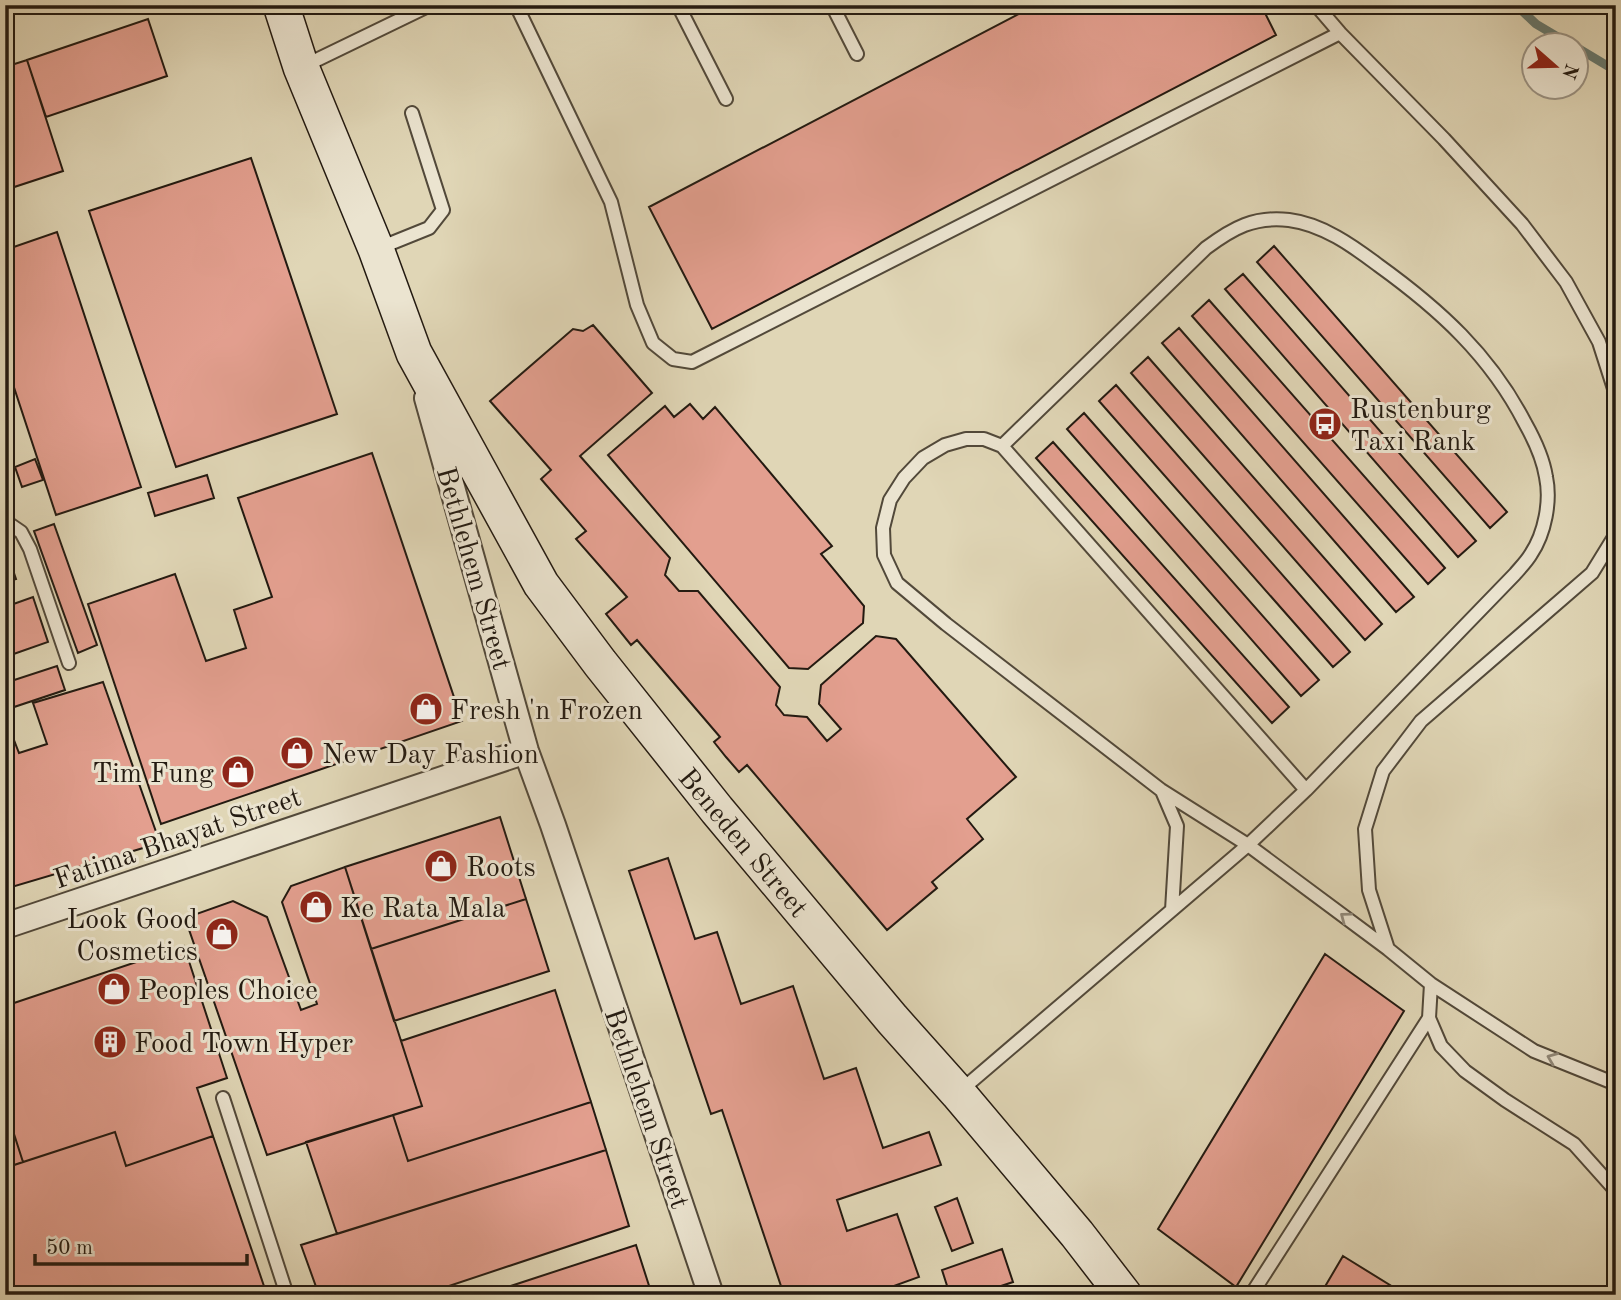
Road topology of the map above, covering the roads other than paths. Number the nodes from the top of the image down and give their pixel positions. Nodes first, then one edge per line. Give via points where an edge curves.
1 (281, 5) edge
2 (430, 5) edge
3 (516, 5) edge
4 (678, 5) edge
5 (832, 5) edge
6 (1316, 5) edge
7 (1614, 5) edge
8 (1616, 13) edge
9 (1340, 33) junction
10 (857, 54) dead end
11 (302, 67) junction
12 (726, 99) dead end
13 (412, 113) dead end
14 (376, 249) junction
15 (414, 353) junction
16 (1616, 395) edge
17 (1002, 446) junction
18 (5, 520) edge
19 (1616, 534) edge
20 (69, 663) dead end
21 (526, 751) junction
22 (1161, 790) junction
23 (1307, 790) junction
24 (1248, 845) junction
25 (1172, 910) junction
26 (5, 926) edge
27 (1388, 949) junction
28 (1431, 984) junction
29 (1429, 1018) junction
30 (1616, 1084) edge
31 (958, 1093) junction
32 (223, 1098) dead end
33 (1616, 1191) edge
34 (287, 1295) edge
35 (710, 1295) edge
36 (1124, 1295) edge
37 (1251, 1295) edge

1 - 11 main road, Bethlehem Street
2 - 11 lane
3 - 9 lane via 611,202 638,305 653,343 673,359 692,362
4 - 12 lane
5 - 10 lane
6 - 9 lane
7 - 8 lane
9 - 16 lane via 1444,139 1522,225 1566,282 1599,342
11 - 14 main road, Bethlehem Street
13 - 14 lane via 443,210 429,228
14 - 15 main road, Bethlehem Street
15 - 21 street, Bethlehem Street
15 - 31 main road, Beneden Street via 541,584 716,810
17 - 22 lane via 966,439 945,444 923,458 890,500 883,528 884,555 897,583 920,604
17 - 23 lane
17 - 23 lane via 1206,247 1229,230 1259,220 1290,220 1320,228 1362,253 1456,328 1492,368 1536,444 1546,477 1542,531 1515,574
18 - 20 lane via 21,532 30,549
19 - 27 lane via 1592,573 1421,721 1383,771 1364,829 1369,890
21 - 26 street, Fatima Bhayat Street
21 - 35 street, Bethlehem Street
22 - 24 lane
22 - 25 lane via 1177,826
23 - 24 lane
24 - 25 lane
27 -> 24 lane
25 - 31 lane
27 - 28 lane
28 - 29 lane
30 -> 28 lane via 1534,1051
29 - 33 lane via 1441,1046 1465,1071 1574,1144
29 - 37 lane
31 - 36 main road, Beneden Street
32 - 34 lane

